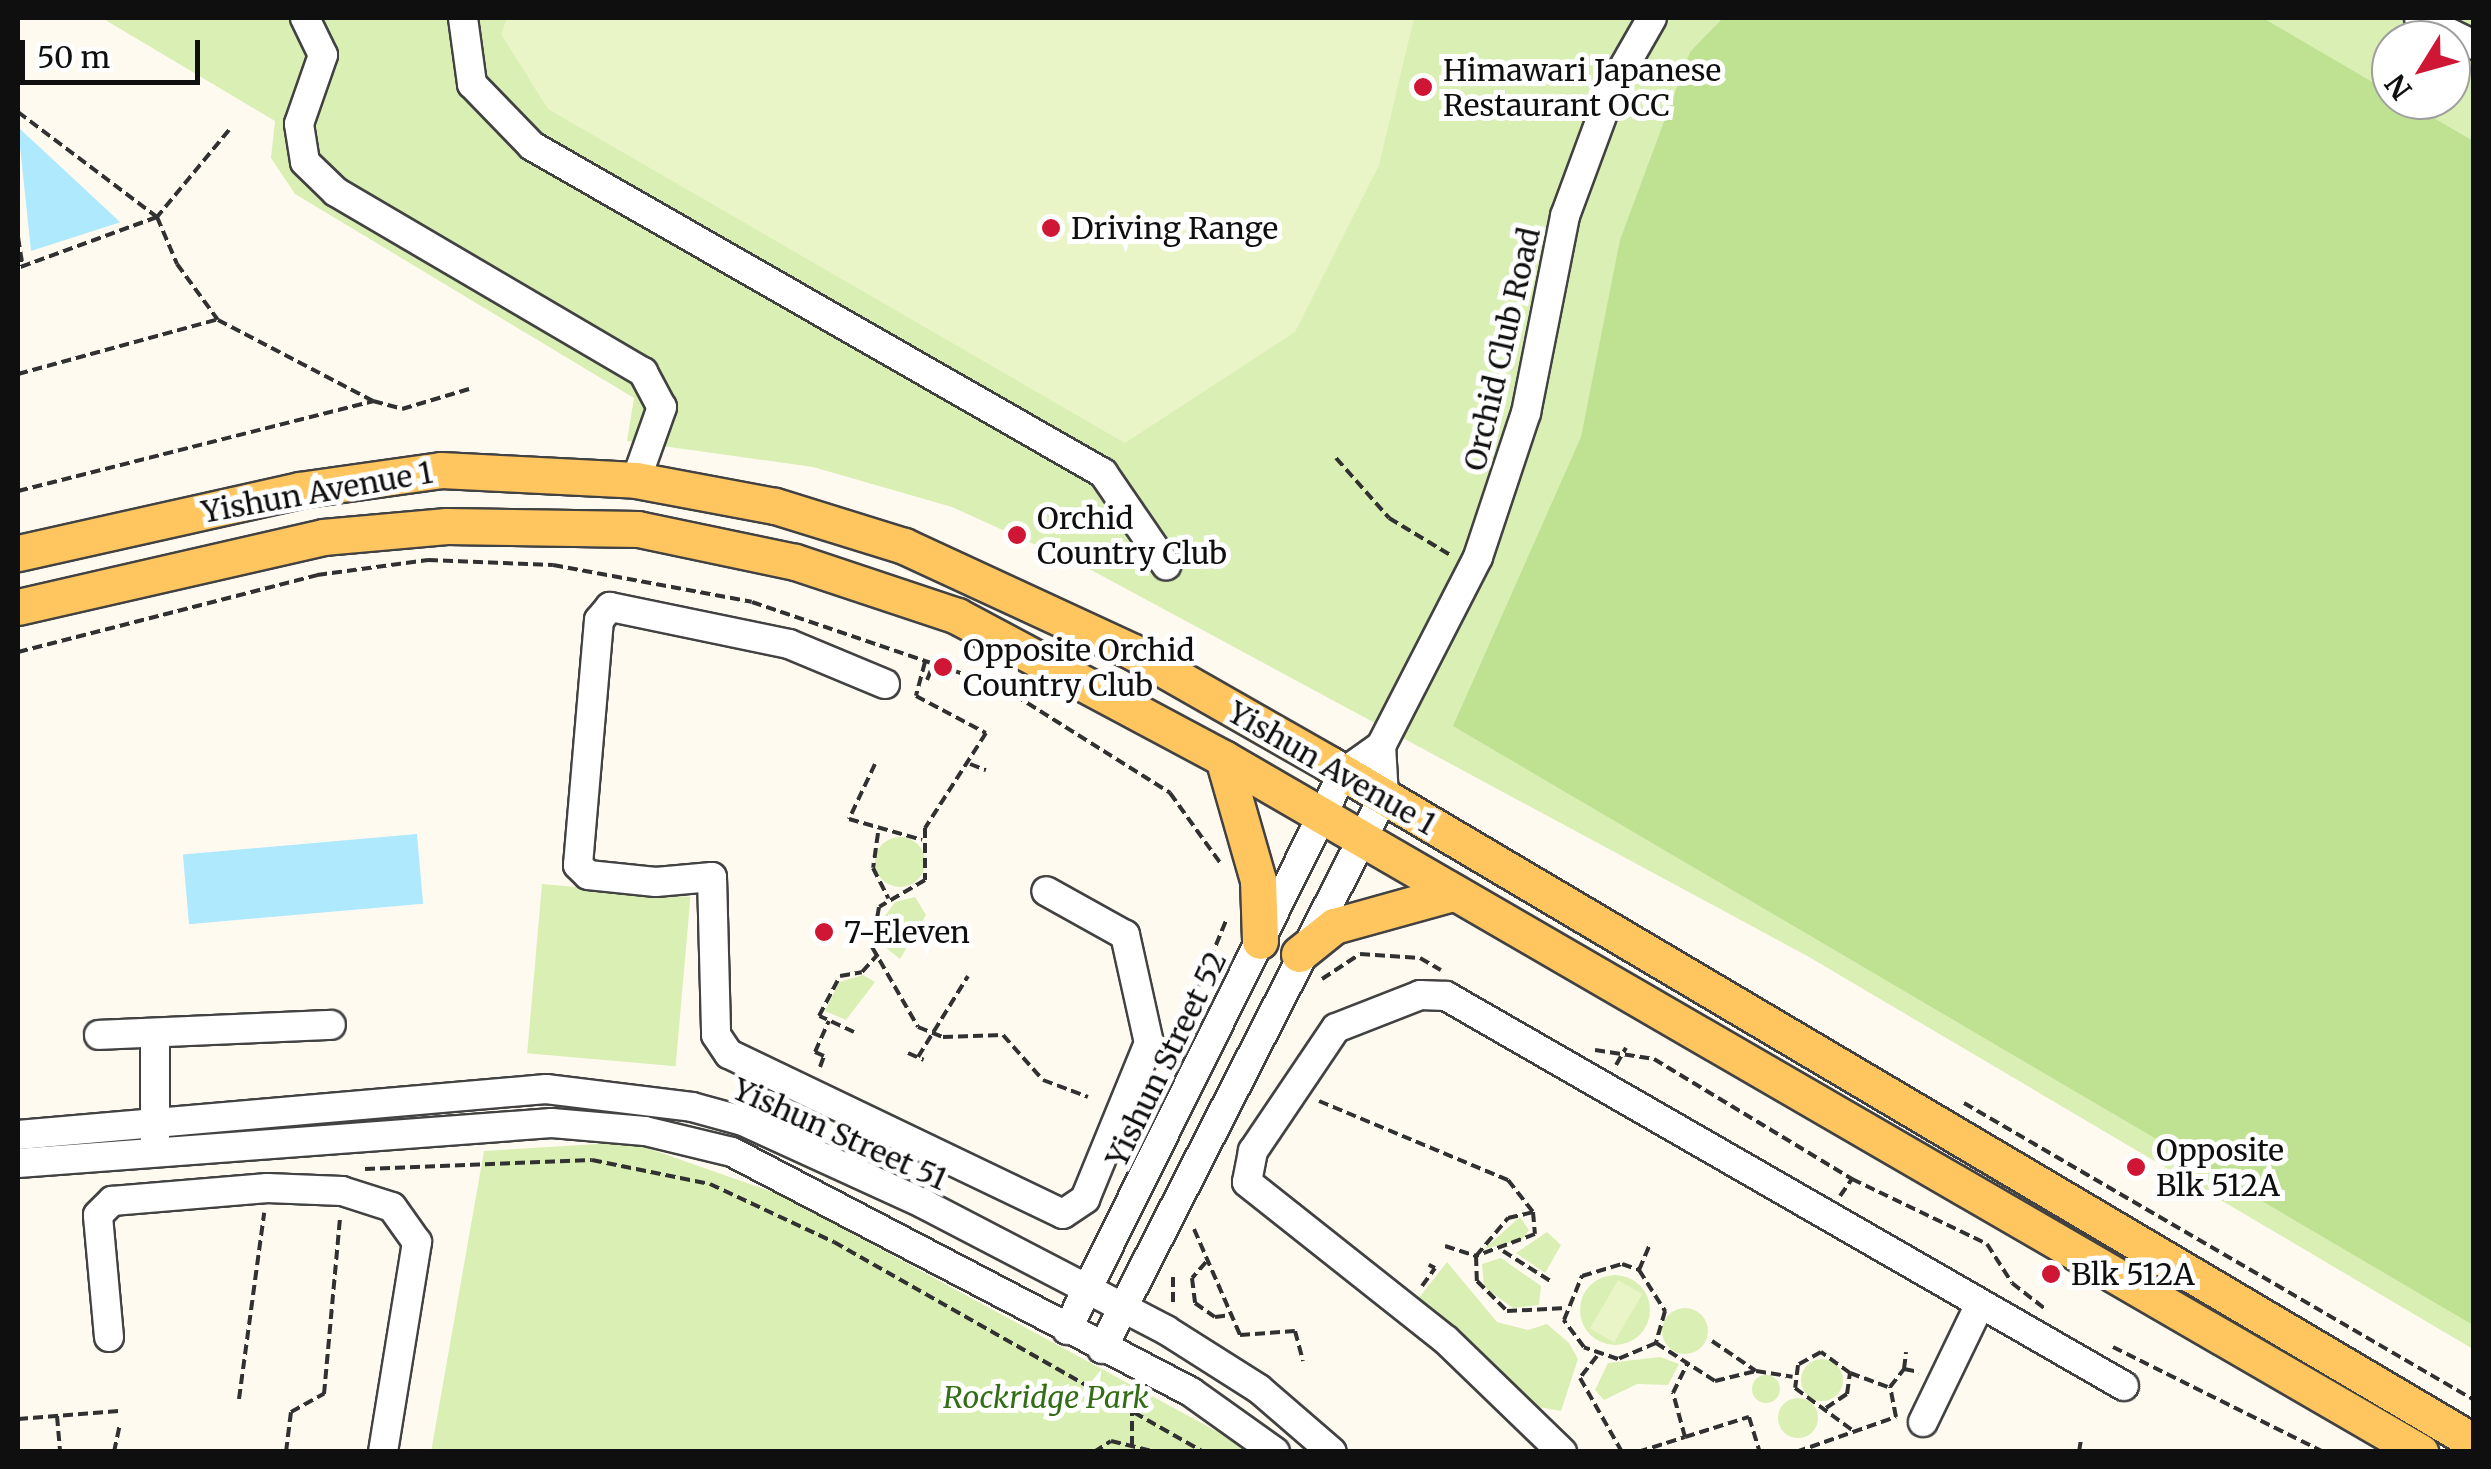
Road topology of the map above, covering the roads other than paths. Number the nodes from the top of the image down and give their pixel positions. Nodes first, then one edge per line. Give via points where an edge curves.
1 (305, 18) edge
2 (464, 18) edge
3 (1652, 18) edge
4 (2419, 18) edge
5 (2474, 46) edge
6 (636, 480) junction
7 (18, 554) edge
8 (1166, 565) dead end
9 (18, 607) edge
10 (884, 684) dead end
11 (1381, 746) junction
12 (1223, 758) junction
13 (1343, 773) junction
14 (1384, 796) junction
15 (1321, 815) junction
16 (1360, 840) junction
17 (1046, 890) dead end
18 (1449, 894) junction
19 (1260, 941) junction
20 (1299, 954) junction
21 (331, 1024) dead end
22 (155, 1033) junction
23 (99, 1035) dead end
24 (810, 1094) junction
25 (277, 1114) junction
26 (155, 1124) junction
27 (18, 1135) edge
28 (788, 1141) junction
29 (1204, 1143) junction
30 (275, 1146) junction
31 (155, 1153) junction
32 (18, 1163) edge
33 (1246, 1168) junction
34 (778, 1176) junction
35 (268, 1188) junction
36 (924, 1204) junction
37 (909, 1245) junction
38 (1089, 1292) junction
39 (1980, 1304) junction
40 (1120, 1308) junction
41 (1067, 1330) junction
42 (108, 1336) dead end
43 (1102, 1349) junction
44 (2124, 1386) dead end
45 (1909, 1420) road end
46 (2474, 1442) edge
47 (1555, 1448) edge
48 (383, 1452) edge
49 (1274, 1452) edge
50 (1332, 1452) edge
51 (2420, 1452) edge

1 - 6 street via 324,55 299,124 305,162 336,192 643,372 662,407
2 - 8 street via 472,84 532,146 1103,473
3 - 11 street, Orchid Club Road via 1614,86 1564,216 1502,497
4 - 5 street
6 - 7 main road, Yishun Avenue 1 via 441,470 299,490
6 - 13 main road, Yishun Avenue 1 via 775,506 904,546 1132,652
9 - 12 main road, Yishun Avenue 1 via 323,537 447,526 638,530 795,562 957,616
10 - 24 street via 789,644 626,604 599,620 578,865 588,875 656,882 712,877 720,1043
11 - 13 street, Orchid Club Road
11 - 14 street, Orchid Club Road
12 - 15 main road, Yishun Avenue 1
12 - 19 main road via 1258,880
13 - 14 main road, Yishun Avenue 1
13 - 15 street, Orchid Club Road
14 - 16 street
14 - 46 main road, Yishun Avenue 1
15 - 16 main road, Yishun Avenue 1
15 - 19 street, Yishun Street 52
16 - 18 main road, Yishun Avenue 1
16 - 20 street
17 - 24 street via 1125,935 1149,1043 1080,1207 1063,1214
18 - 20 main road via 1334,926
18 - 51 main road, Yishun Avenue 1
19 - 38 street, Yishun Street 52
20 - 29 street
21 - 22 street
22 - 23 street
22 - 26 street
24 - 28 street
25 - 26 street, Yishun Street 51
25 - 28 street, Yishun Street 51 via 546,1088 692,1107
25 - 30 street
26 - 27 street, Yishun Street 51
26 - 31 street
28 - 34 street
28 - 36 street, Yishun Street 51
29 - 33 street
29 - 40 street
30 - 31 street, Yishun Street 51
30 - 34 street, Yishun Street 51 via 552,1123 645,1131 732,1152
30 - 35 street
31 - 32 street, Yishun Street 51
33 - 39 street via 1336,1028 1420,995 1446,996
33 - 47 street via 1256,1193 1446,1340
34 - 37 street, Yishun Street 51
35 - 42 street via 102,1206
35 - 48 street via 342,1191 404,1215 418,1242
36 - 37 street
36 - 38 street, Yishun Street 51
37 - 41 street, Yishun Street 51
38 - 40 street, Yishun Street 51
38 - 41 street, Yishun Street 52
39 - 44 street
39 - 45 street
40 - 43 street
40 - 50 street, Yishun Street 51 via 1258,1389
41 - 43 street, Yishun Street 51
43 - 49 street, Yishun Street 51 via 1210,1402

